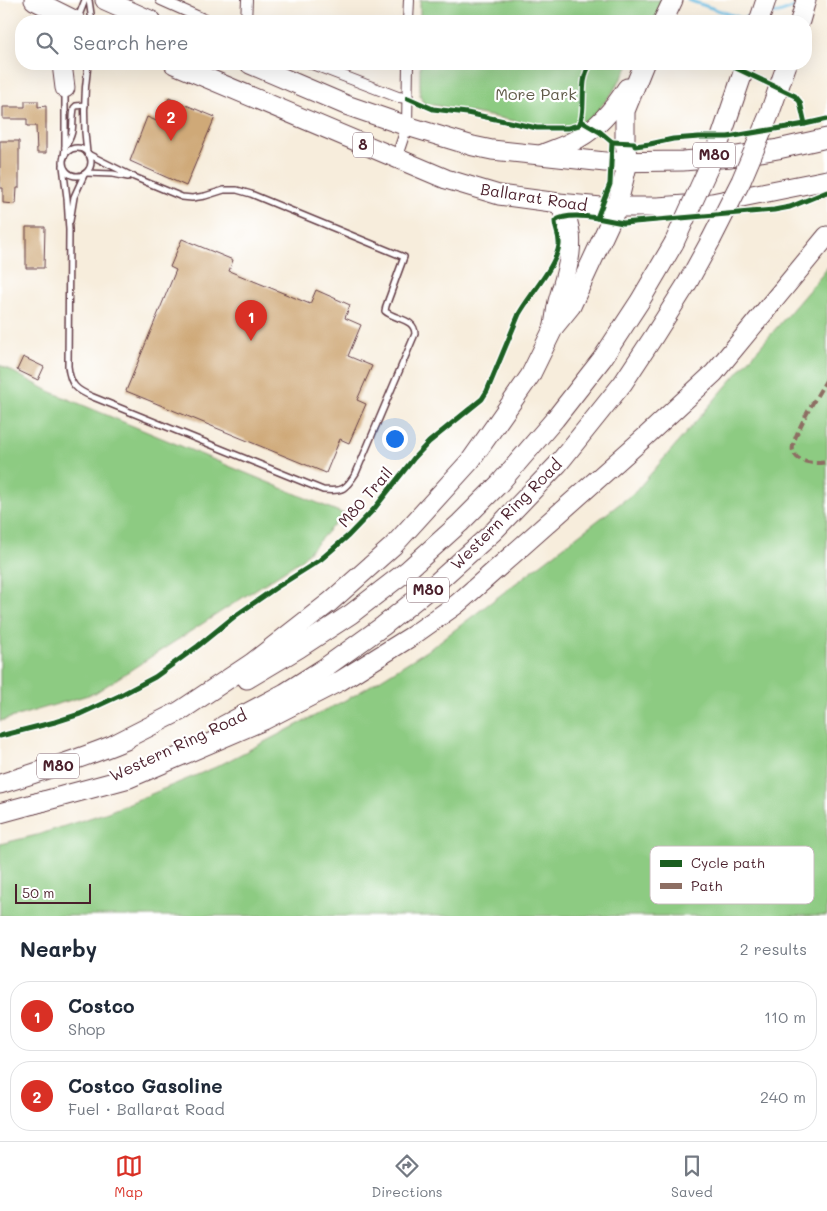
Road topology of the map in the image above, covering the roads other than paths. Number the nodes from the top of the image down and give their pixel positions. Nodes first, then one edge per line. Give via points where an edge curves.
1 (34, 0) edge
2 (85, 0) edge
3 (89, 0) edge
4 (105, 0) edge
5 (161, 0) edge
6 (247, 0) edge
7 (409, 0) edge
8 (673, 0) edge
9 (766, 0) edge
10 (806, 0) edge
11 (54, 15) edge
12 (79, 15) edge
13 (91, 15) edge
14 (139, 15) edge
15 (195, 15) edge
16 (246, 15) edge
17 (408, 15) edge
18 (665, 15) edge
19 (761, 15) edge
20 (802, 15) edge
21 (88, 70) edge
22 (188, 70) edge
23 (264, 70) edge
24 (328, 70) edge
25 (408, 70) edge
26 (640, 70) edge
27 (642, 70) edge
28 (744, 70) edge
29 (785, 70) edge
30 (65, 74) edge
31 (408, 98) junction
32 (85, 105) junction
33 (407, 126) junction
34 (827, 138) edge
35 (65, 148) junction
36 (88, 153) junction
37 (64, 156) junction
38 (540, 156) junction
39 (396, 159) junction
40 (628, 162) junction
41 (63, 166) junction
42 (85, 174) junction
43 (134, 177) junction
44 (827, 180) edge
45 (559, 203) junction
46 (617, 207) junction
47 (827, 222) edge
48 (69, 230) junction
49 (827, 236) edge
50 (801, 266) junction
51 (554, 327) junction
52 (115, 744) junction
53 (0, 784) edge
54 (33, 804) junction
55 (0, 813) edge

1 - 11 highway
2 - 12 lane
3 - 13 lane
4 - 14 highway
5 - 15 street
6 - 16 street
7 - 17 street
8 - 18 highway
9 - 19 highway
10 - 20 highway
21 - 32 lane
22 - 39 highway, Ballarat Road / 8
23 - 33 highway, 8 via 346,105
24 - 31 street
25 - 31 street
26 - 38 highway via 594,128
27 - 40 highway via 625,111 624,143
28 - 52 highway, Western Ring Road / M80, bridge via 717,149 674,243 640,301 602,359 499,484 408,570 351,614 231,689
29 - 54 highway, Western Ring Road / M80, bridge via 748,165 688,282 622,383 558,464 494,532 383,626 285,693 163,756
30 - 35 lane
31 - 33 street
32 - 35 lane via 74,108 73,131
32 - 36 lane
33 - 38 highway, 8 via 473,146
33 - 39 street
34 - 40 highway, 8 via 731,157
35 - 37 lane
36 - 37 lane via 74,148
36 - 42 lane via 91,161
36 - 43 lane
37 - 41 lane
38 - 40 highway, 8
39 - 45 highway, Ballarat Road / 8 via 446,180 500,195
40 - 46 highway
41 - 42 lane via 72,176
41 - 48 lane
42 - 43 lane
42 - 48 lane via 74,197
43 - 48 lane via 182,197 205,196 224,190 251,194 404,257 385,310 412,324 415,334 356,473 343,489 323,490 80,392 73,385 68,366
44 - 46 highway, Ballarat Road / 8 via 712,203
45 - 46 highway, Ballarat Road / 8
45 - 51 highway via 568,224 570,255
46 - 51 highway via 571,306
47 - 50 highway
49 - 50 highway
50 - 54 highway via 714,373 457,604 412,636 340,681 264,720 129,778
51 - 52 highway via 530,376 471,460 392,546 330,602 252,663 180,711
52 - 53 highway, Western Ring Road / M80
54 - 55 highway, Western Ring Road / M80

